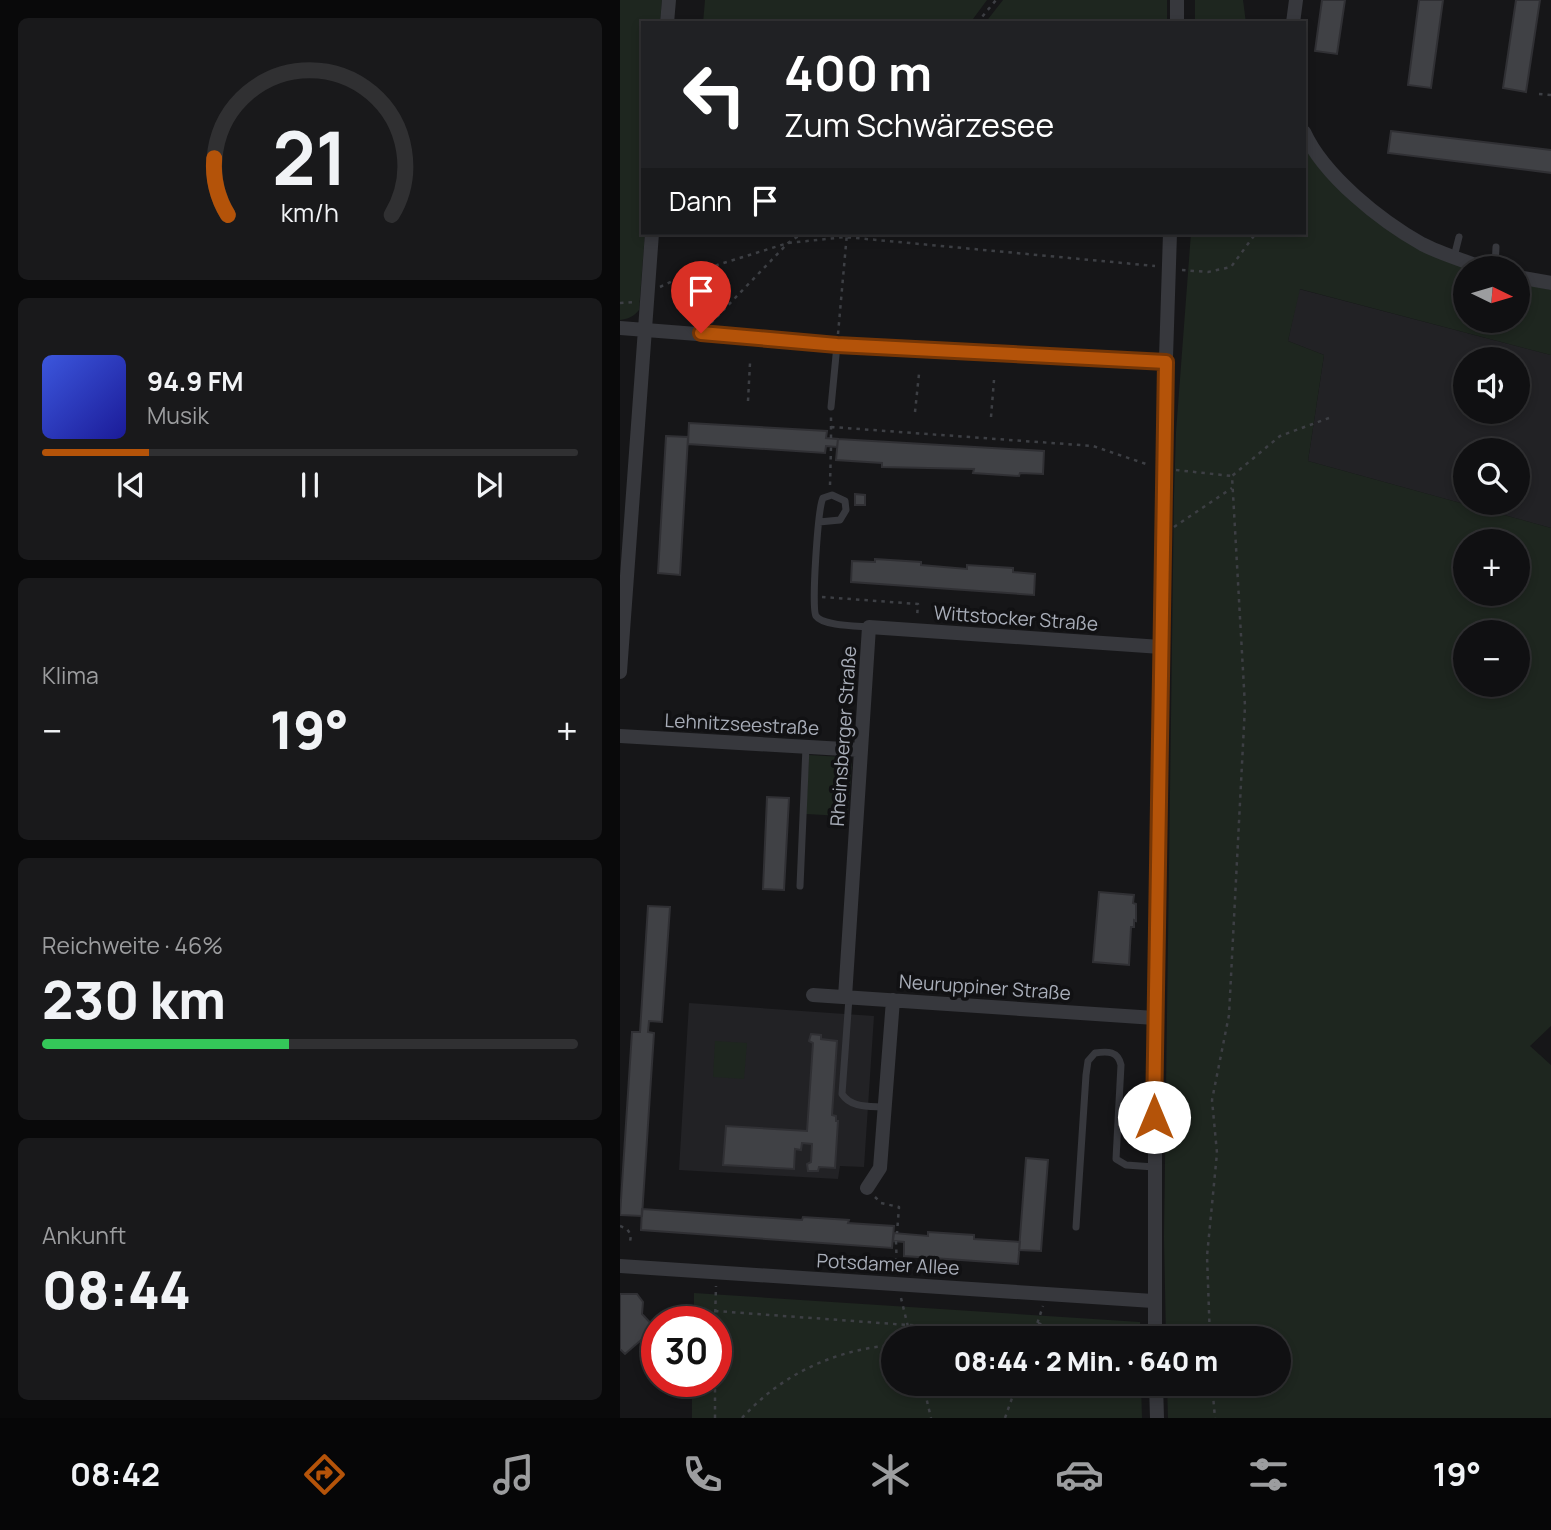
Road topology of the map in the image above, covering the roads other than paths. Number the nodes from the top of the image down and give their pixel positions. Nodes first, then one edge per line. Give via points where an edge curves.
1 (669, 0) edge
2 (1177, 0) edge
3 (1296, 0) edge
4 (667, 21) edge
5 (1177, 21) edge
6 (1293, 21) edge
7 (1306, 135) edge
8 (652, 235) edge
9 (1170, 235) edge
10 (1459, 237) dead end
11 (1496, 247) dead end
12 (1454, 256) edge
13 (1496, 256) edge
14 (1453, 257) edge
15 (1530, 278) edge
16 (1552, 283) edge
17 (620, 328) edge
18 (645, 329) junction
19 (837, 345) junction
20 (1166, 362) junction
21 (831, 407) road end
22 (819, 522) junction
23 (625, 546) edge
24 (623, 609) edge
25 (869, 627) junction
26 (1161, 646) junction
27 (620, 671) edge
28 (620, 736) edge
29 (806, 747) junction
30 (861, 750) junction
31 (800, 886) dead end
32 (813, 995) dead end
33 (847, 997) junction
34 (893, 1000) junction
35 (1155, 1018) junction
36 (884, 1107) junction
37 (1154, 1167) junction
38 (867, 1188) road end
39 (1076, 1227) dead end
40 (620, 1266) edge
41 (1153, 1301) junction
42 (1154, 1326) edge
43 (1156, 1396) edge
44 (1157, 1418) edge

1 - 4 street
2 - 5 street
3 - 6 street
7 - 14 street via 1329,169 1368,206 1424,245
8 - 18 street
9 - 20 street
10 - 12 lane
11 - 13 lane
15 - 16 street
17 - 18 street
18 - 19 street
18 - 23 street
19 - 20 street
19 - 21 lane
20 - 26 street
22 - 22 lane via 823,498 836,495 845,501 845,514 836,522
22 - 25 lane, Rheinsberger Straße via 814,611 821,621
23 - 24 street
24 - 27 street
25 - 26 street, Wittstocker Straße
25 - 30 street, Rheinsberger Straße
26 - 35 street
28 - 29 street, Lehnitzseestraße
29 - 30 street, Lehnitzseestraße
29 - 31 lane
30 - 33 street, Rheinsberger Straße
32 - 33 street, Neuruppiner Straße
33 - 34 street, Neuruppiner Straße
33 - 36 lane via 842,1094 860,1106
34 - 35 street, Neuruppiner Straße
34 - 36 street
35 - 37 street
36 - 38 street via 880,1168
37 - 39 lane via 1126,1165 1116,1159 1121,1065 1115,1054 1095,1053 1086,1075
37 - 41 street
40 - 41 street, Potsdamer Allee
41 - 42 street
43 - 44 street

